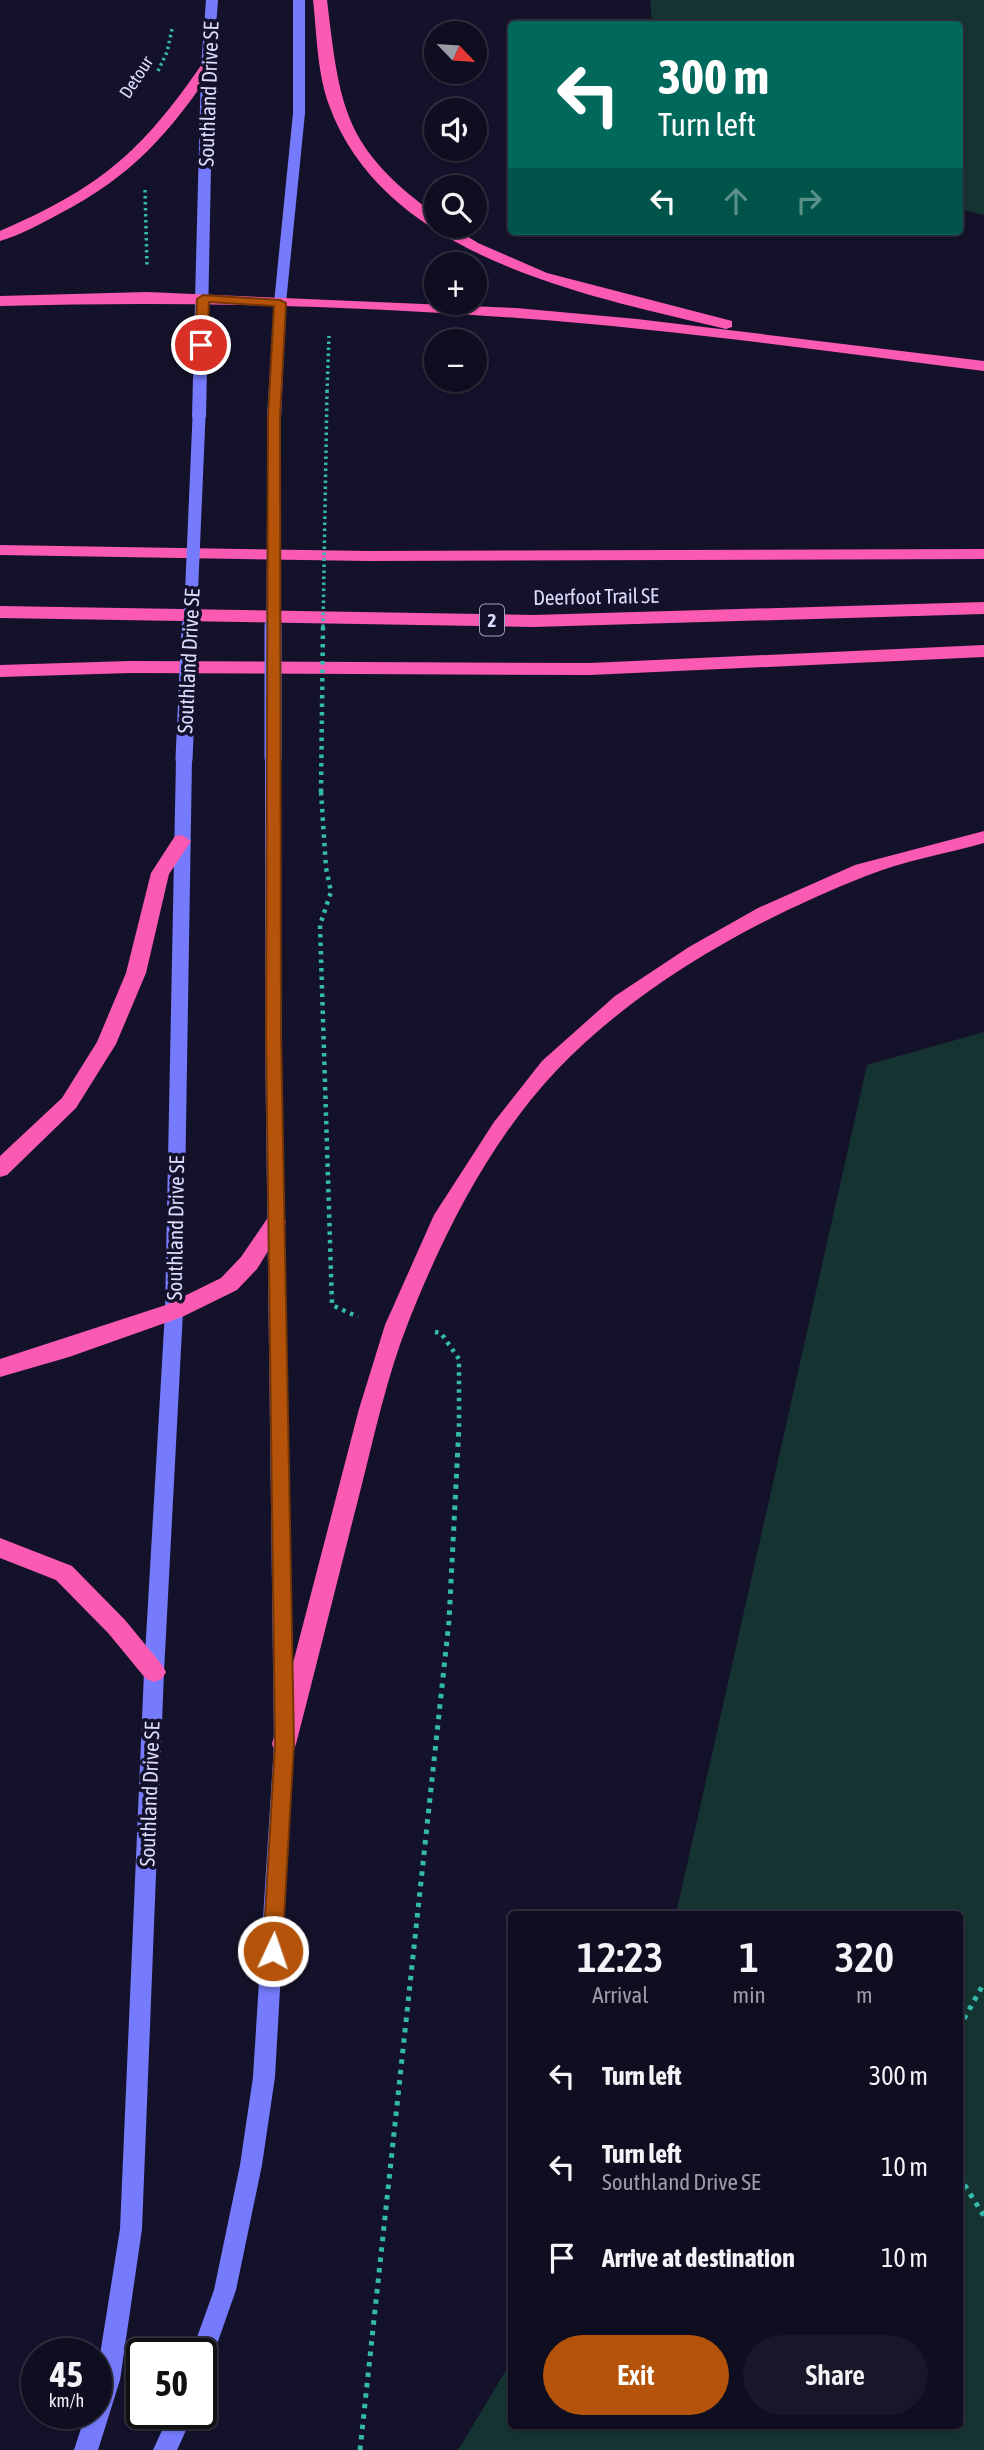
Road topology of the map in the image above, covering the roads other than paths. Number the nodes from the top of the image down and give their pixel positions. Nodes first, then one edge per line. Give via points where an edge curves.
1 (212, 0) edge
2 (299, 0) edge
3 (320, 0) edge
4 (207, 67) junction
5 (424, 213) edge
6 (0, 236) edge
7 (461, 238) edge
8 (203, 299) junction
9 (0, 301) edge
10 (280, 303) junction
11 (820, 347) junction
12 (984, 366) edge
13 (0, 550) edge
14 (984, 554) edge
15 (984, 608) edge
16 (0, 611) edge
17 (984, 651) edge
18 (0, 671) edge
19 (984, 837) edge
20 (182, 841) junction
21 (0, 1169) edge
22 (276, 1222) junction
23 (174, 1311) junction
24 (0, 1368) edge
25 (0, 1548) edge
26 (154, 1672) junction
27 (284, 1744) junction
28 (208, 2338) edge
29 (175, 2429) edge
30 (86, 2450) edge
31 (165, 2450) edge

1 - 4 main road, Southland Drive SE
2 - 10 main road via 299,113
3 - 5 highway via 335,105 360,154
4 - 6 highway via 165,127 134,156 86,193
4 - 8 main road, Southland Drive SE
7 - 11 highway via 495,258 571,286
8 - 9 highway
8 - 10 highway
8 - 20 main road, Southland Drive SE, bridge
10 - 11 highway via 516,313
10 - 22 main road, bridge via 274,418
11 - 12 highway
13 - 14 highway, Deerfoot Trail SE via 567,557
15 - 16 highway, Deerfoot Trail SE / 2 via 533,621
17 - 18 highway via 590,669 130,667
19 - 27 highway via 862,870 765,913 696,952 612,1010 549,1066 501,1126 444,1215 396,1325
20 - 21 highway via 160,873 136,973 106,1044 69,1103
20 - 23 main road, Southland Drive SE
22 - 23 highway via 229,1284
22 - 27 main road
23 - 24 highway
23 - 26 main road, Southland Drive SE
25 - 26 highway via 64,1573
26 - 30 main road, Southland Drive SE via 131,2229 108,2380
27 - 28 main road via 264,2077 225,2290
29 - 31 main road

